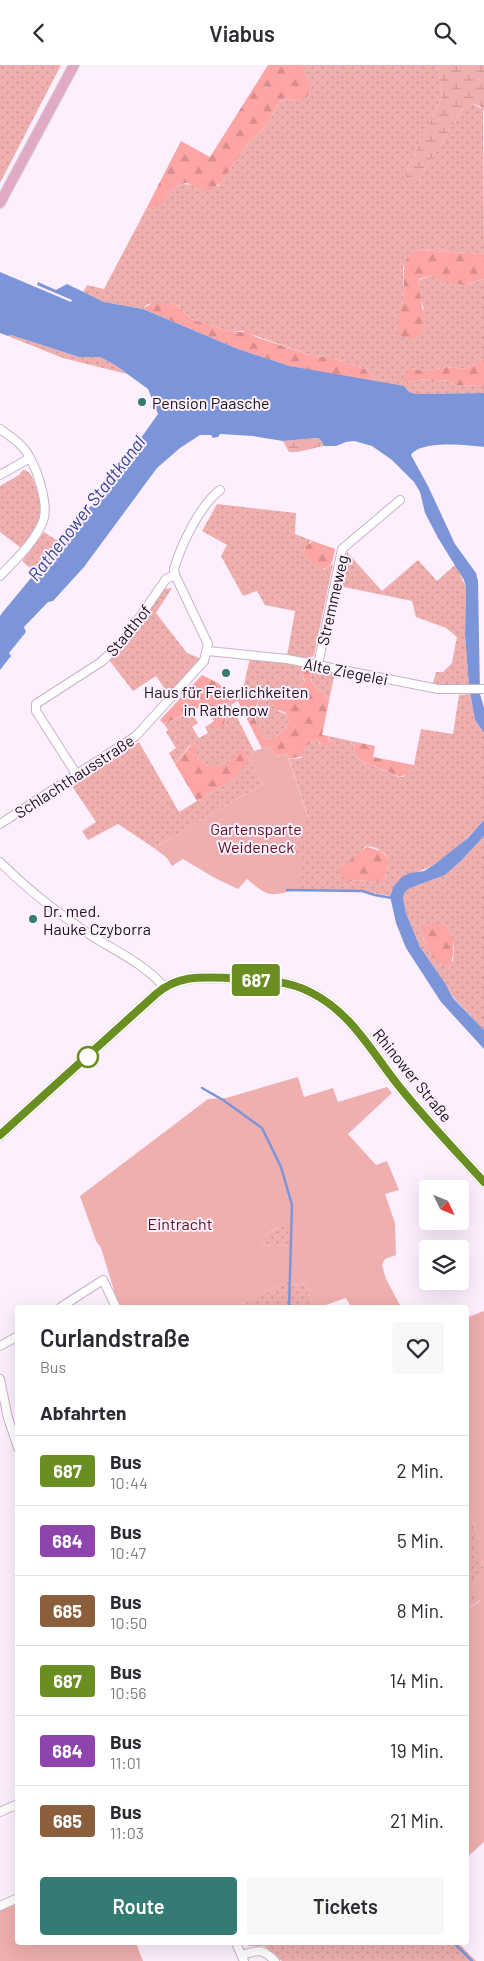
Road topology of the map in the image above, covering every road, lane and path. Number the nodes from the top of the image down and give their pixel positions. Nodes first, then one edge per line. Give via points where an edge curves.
1 (74, 65) edge
2 (0, 203) edge
3 (0, 429) edge
4 (30, 458) junction
5 (0, 475) edge
6 (220, 490) dead end
7 (400, 500) dead end
8 (175, 575) junction
9 (0, 576) edge
10 (208, 651) junction
11 (318, 665) junction
12 (484, 689) edge
13 (77, 775) junction
14 (0, 824) edge
15 (0, 862) edge
16 (164, 987) junction
17 (2, 1130) edge
18 (484, 1182) edge
19 (64, 1305) edge
20 (115, 1305) edge
21 (15, 1338) edge
22 (0, 1346) edge
23 (0, 1379) edge
24 (15, 1439) edge
25 (15, 1805) edge
26 (0, 1812) edge
27 (15, 1899) edge
28 (0, 1906) edge
29 (237, 1945) edge
30 (243, 1958) edge
31 (275, 1961) edge

1 - 2 main road
3 - 4 street via 14,438
4 - 5 street
4 - 9 street via 45,502 45,515 38,532
6 - 8 street via 194,524 175,564
7 - 11 street, Stremmeweg via 342,549
8 - 10 street via 206,638
8 - 13 street, Stadthof via 166,579 128,634 101,662 36,704 36,711
10 - 11 street, Alte Ziegelei
10 - 13 street, Schlachthausstraße via 200,667 142,731
11 - 12 street, Alte Ziegelei via 438,689
13 - 14 street, Schlachthausstraße
15 - 16 street via 40,899 142,968
16 - 17 main road
16 - 18 main road, Rhinower Straße via 187,978 205,977 276,982 324,999 354,1025 398,1086
19 - 20 street via 103,1280
21 - 22 street
23 - 24 street
25 - 26 street
27 - 28 street
29 - 30 street
30 - 31 street via 256,1951 266,1952

